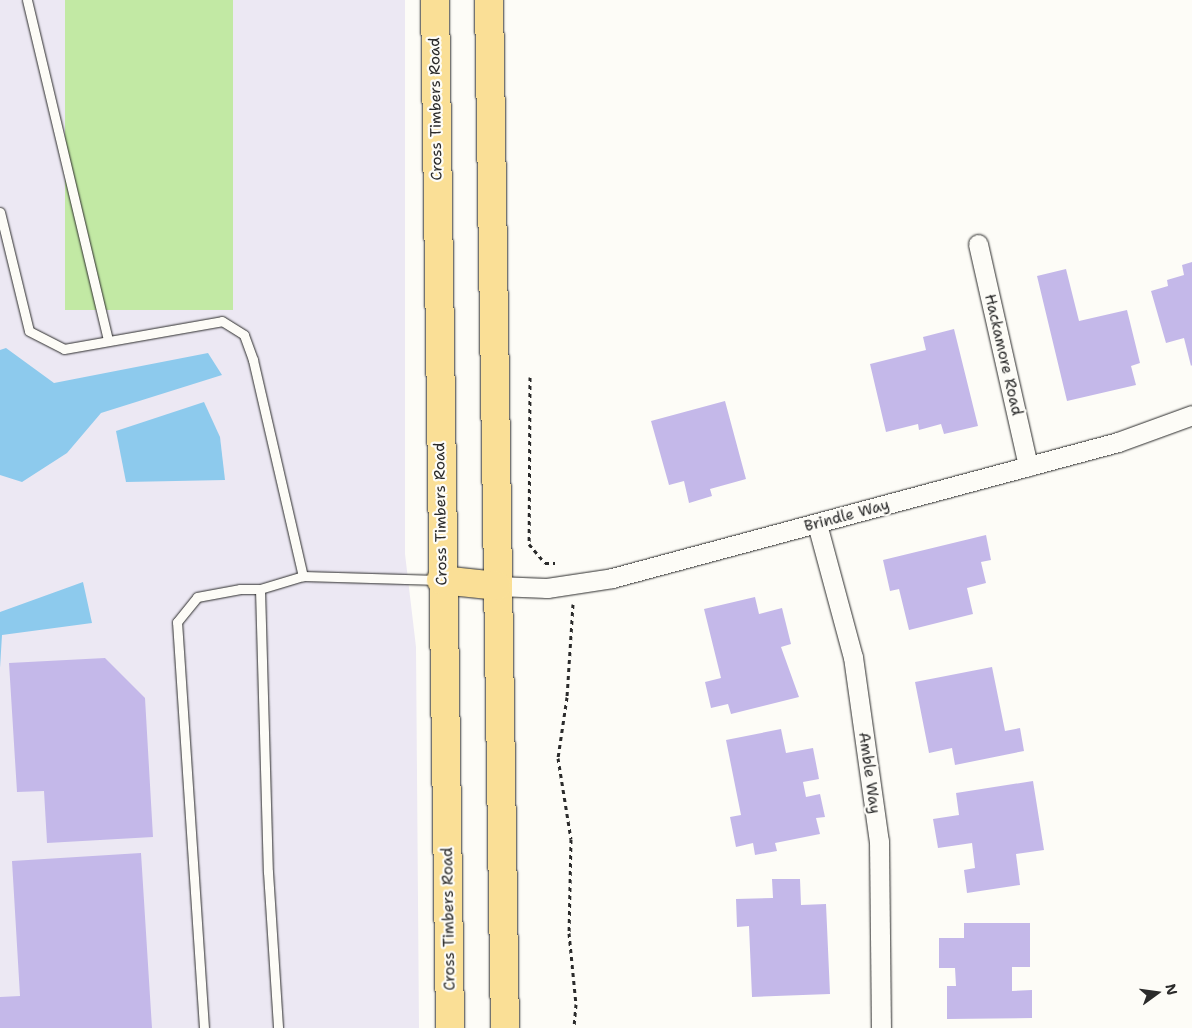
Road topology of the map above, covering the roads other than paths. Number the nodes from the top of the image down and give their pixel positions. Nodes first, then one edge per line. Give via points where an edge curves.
1 (27, 0) edge
2 (434, 0) edge
3 (489, 0) edge
4 (0, 212) edge
5 (978, 244) dead end
6 (108, 341) junction
7 (1192, 415) edge
8 (1028, 466) junction
9 (817, 524) junction
10 (303, 576) junction
11 (441, 580) junction
12 (497, 586) junction
13 (260, 589) junction
14 (204, 1028) edge
15 (278, 1028) edge
16 (450, 1028) edge
17 (505, 1028) edge
18 (881, 1028) edge

1 - 6 lane
2 - 11 main road, Cross Timbers Road
3 - 12 main road
4 - 6 lane via 29,331 64,349
5 - 8 street, Hackamore Road
6 - 10 lane via 222,321 244,334 253,360
7 - 8 street, Brindle Way via 1118,442
8 - 9 street, Brindle Way
9 - 12 street, Brindle Way via 612,578 547,588
9 - 18 street, Amble Way via 853,657 879,841
10 - 11 lane
10 - 13 lane
11 - 12 main road
11 - 16 main road, Cross Timbers Road
12 - 17 main road
13 - 14 lane via 197,598 177,622
13 - 15 lane via 268,872

